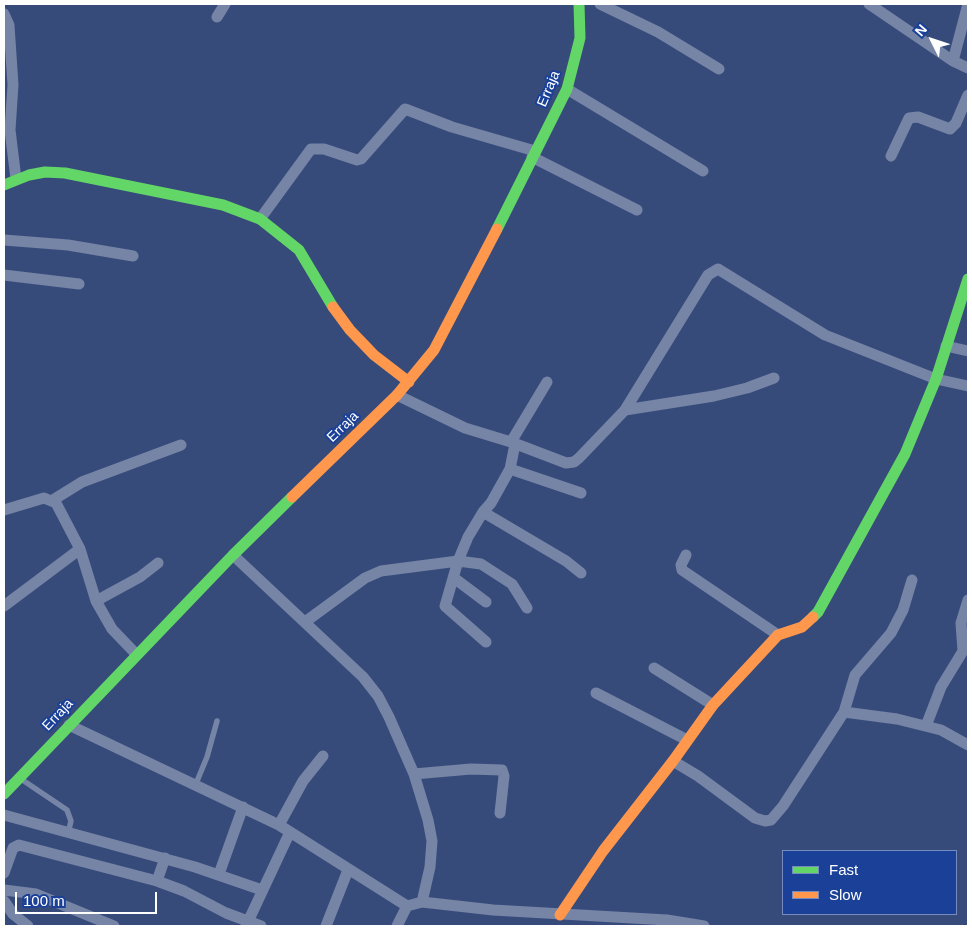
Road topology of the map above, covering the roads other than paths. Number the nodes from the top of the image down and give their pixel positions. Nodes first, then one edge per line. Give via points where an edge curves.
1 (225, 4) edge
2 (579, 4) edge
3 (600, 4) edge
4 (869, 4) edge
5 (968, 4) edge
6 (4, 14) edge
7 (217, 17) dead end
8 (7, 46) edge
9 (953, 61) junction
10 (968, 68) edge
11 (719, 69) dead end
12 (567, 89) junction
13 (968, 95) edge
14 (7, 130) edge
15 (533, 154) junction
16 (891, 156) dead end
17 (702, 170) dead end
18 (16, 179) junction
19 (4, 185) edge
20 (636, 210) dead end
21 (260, 220) junction
22 (4, 240) edge
23 (133, 256) dead end
24 (4, 275) edge
25 (968, 279) edge
26 (79, 284) dead end
27 (946, 346) junction
28 (968, 351) edge
29 (774, 378) dead end
30 (936, 379) junction
31 (409, 382) junction
32 (547, 382) dead end
33 (968, 386) edge
34 (397, 395) junction
35 (625, 410) junction
36 (513, 443) junction
37 (181, 444) dead end
38 (510, 469) junction
39 (581, 493) dead end
40 (53, 500) junction
41 (4, 510) edge
42 (483, 512) junction
43 (80, 549) junction
44 (233, 555) junction
45 (686, 555) dead end
46 (458, 561) junction
47 (158, 562) dead end
48 (581, 573) dead end
49 (454, 578) junction
50 (912, 580) dead end
51 (968, 600) edge
52 (96, 601) junction
53 (486, 602) dead end
54 (4, 606) edge
55 (527, 608) dead end
56 (305, 622) junction
57 (778, 635) junction
58 (486, 642) dead end
59 (136, 654) junction
60 (654, 668) dead end
61 (596, 693) dead end
62 (713, 705) junction
63 (844, 712) junction
64 (218, 721) dead end
65 (69, 725) junction
66 (926, 726) junction
67 (687, 740) junction
68 (968, 745) edge
69 (323, 756) dead end
70 (673, 761) junction
71 (414, 774) junction
72 (19, 778) junction
73 (195, 786) junction
74 (4, 794) edge
75 (243, 807) junction
76 (500, 813) dead end
77 (4, 815) edge
78 (279, 825) junction
79 (290, 832) junction
80 (68, 833) junction
81 (165, 858) junction
82 (348, 870) junction
83 (4, 873) edge
84 (219, 874) junction
85 (157, 881) junction
86 (4, 890) edge
87 (262, 890) junction
88 (4, 901) edge
89 (422, 902) junction
90 (407, 906) junction
91 (560, 915) junction
92 (247, 924) edge
93 (28, 926) edge
94 (114, 926) edge
95 (261, 926) edge
96 (326, 926) edge
97 (397, 926) edge
98 (704, 926) edge

1 - 7 street
2 - 12 street, Erraja via 580,38
3 - 11 street via 658,32
4 - 9 street
5 - 9 street
6 - 8 street via 9,25
8 - 14 street via 13,85
9 - 10 street
12 - 15 street, Erraja
12 - 17 street
13 - 16 street via 950,129 918,117 909,118
14 - 18 street
15 - 20 street
15 - 21 street via 499,139 452,127 405,109 360,159 311,148
15 - 31 street, Erraja via 462,300 434,350
18 - 19 street
18 - 21 street via 45,172 65,173 223,205
21 - 31 street via 299,250 350,330 374,355
22 - 23 street via 68,245
24 - 26 street
25 - 27 street
27 - 28 street
27 - 30 street
29 - 35 street via 714,396
30 - 33 street
30 - 35 street via 825,335 718,270 708,275
30 - 57 street via 905,454 818,612 802,627
31 - 34 street, Erraja
32 - 36 street
34 - 36 street via 465,428
34 - 44 street, Erraja
35 - 36 street via 574,462 563,462
36 - 38 street
37 - 40 street via 82,482
38 - 39 street
38 - 42 street
40 - 41 street via 44,498
40 - 43 street
42 - 46 street
42 - 48 street
43 - 52 street
43 - 54 street
44 - 56 street
44 - 59 street, Erraja
45 - 57 street via 680,565 682,570
46 - 49 street
46 - 55 street via 481,564 512,584
46 - 56 street via 381,571 365,578
47 - 52 street via 140,577
49 - 53 street
49 - 58 street via 445,599 446,610
50 - 63 street via 891,633 855,676
51 - 66 street via 962,623 963,651 941,687
52 - 59 street via 112,629
56 - 71 street via 363,677 378,696
57 - 62 street
59 - 65 street, Erraja
60 - 62 street
61 - 67 street
62 - 67 street
63 - 66 street
63 - 70 street via 771,820 755,818
64 - 73 lane
65 - 72 street, Erraja
65 - 73 street
66 - 68 street via 949,733
67 - 70 street
69 - 78 street via 303,781
70 - 91 street via 603,851
71 - 76 street via 502,770
71 - 89 street via 432,841
72 - 74 street, Erraja
72 - 80 lane via 67,810 70,821
73 - 75 street
75 - 78 street
75 - 84 street
77 - 80 street
78 - 79 street
79 - 82 street
79 - 87 street
80 - 81 street
81 - 84 street
81 - 85 street
82 - 90 street
82 - 96 street
83 - 85 street via 13,848 19,845
84 - 87 street
85 - 92 street
86 - 94 street via 36,894
87 - 92 street
88 - 93 street via 13,914
89 - 90 street
89 - 91 street
90 - 97 street
91 - 98 street via 667,920
92 - 95 street

